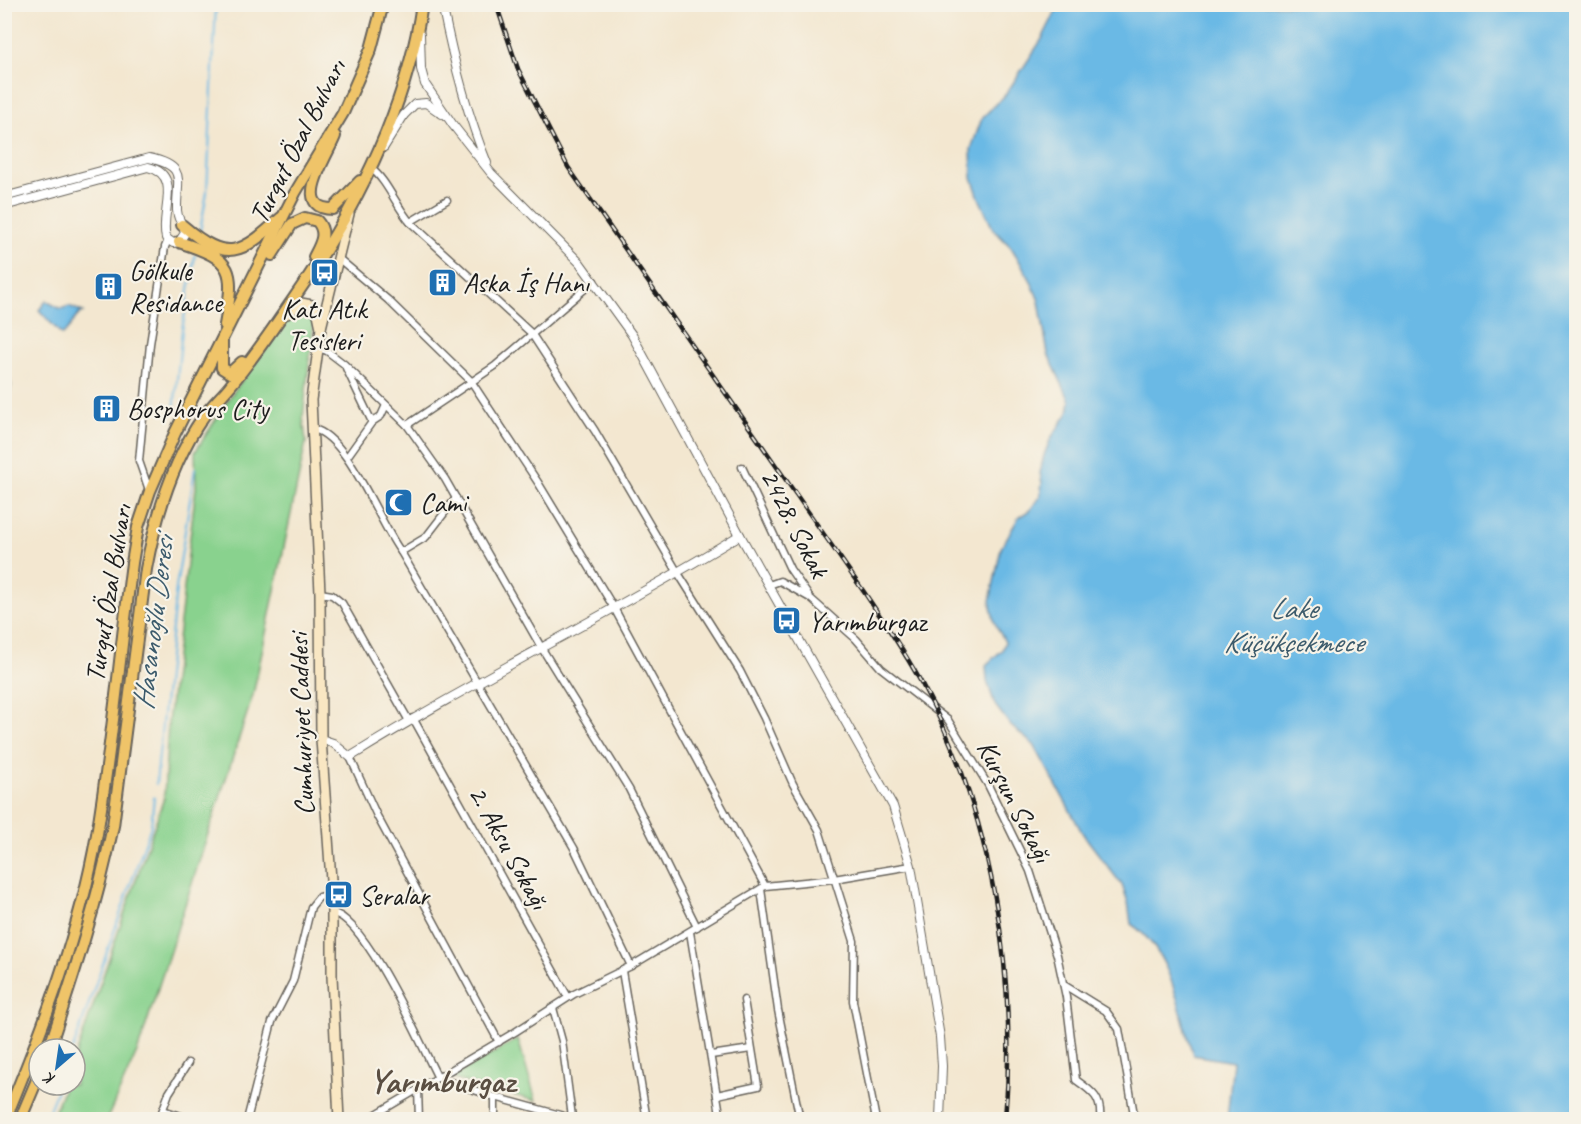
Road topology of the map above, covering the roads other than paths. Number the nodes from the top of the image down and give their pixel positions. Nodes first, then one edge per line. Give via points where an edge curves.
1 (383, 4) edge
2 (422, 4) edge
3 (442, 4) edge
4 (419, 23) junction
5 (343, 113) junction
6 (453, 125) junction
7 (371, 169) junction
8 (491, 173) junction
9 (4, 198) edge
10 (447, 200) dead end
11 (4, 206) edge
12 (350, 209) junction
13 (286, 213) junction
14 (410, 222) junction
15 (180, 224) junction
16 (167, 227) junction
17 (173, 241) junction
18 (338, 258) junction
19 (594, 281) junction
20 (292, 300) junction
21 (236, 311) junction
22 (274, 326) junction
23 (321, 328) junction
24 (531, 333) junction
25 (223, 335) junction
26 (317, 348) junction
27 (344, 364) junction
28 (471, 381) junction
29 (386, 405) junction
30 (372, 422) junction
31 (407, 425) junction
32 (313, 429) junction
33 (347, 457) junction
34 (742, 467) dead end
35 (150, 490) junction
36 (456, 498) junction
37 (740, 535) junction
38 (401, 552) junction
39 (678, 573) junction
40 (769, 585) junction
41 (320, 594) junction
42 (810, 598) junction
43 (614, 608) junction
44 (541, 647) junction
45 (477, 684) junction
46 (411, 719) junction
47 (321, 739) junction
48 (350, 757) junction
49 (911, 866) junction
50 (834, 879) junction
51 (763, 887) junction
52 (332, 894) junction
53 (332, 914) junction
54 (697, 927) junction
55 (690, 932) junction
56 (631, 966) junction
57 (622, 971) junction
58 (1064, 985) junction
59 (568, 997) junction
60 (744, 1000) dead end
61 (553, 1008) junction
62 (53, 1037) edge
63 (499, 1042) junction
64 (751, 1049) junction
65 (711, 1055) junction
66 (188, 1063) dead end
67 (438, 1078) junction
68 (418, 1088) junction
69 (717, 1095) junction
70 (30, 1097) edge
71 (495, 1098) junction
72 (163, 1110) junction
73 (575, 1118) edge
74 (6, 1119) edge
75 (20, 1119) edge
76 (159, 1119) edge
77 (193, 1119) edge
78 (247, 1119) edge
79 (339, 1119) edge
80 (366, 1119) edge
81 (418, 1119) edge
82 (495, 1119) edge
83 (647, 1119) edge
84 (721, 1119) edge
85 (800, 1119) edge
86 (876, 1119) edge
87 (940, 1119) edge
88 (1100, 1119) edge
89 (1135, 1119) edge

1 - 5 main road, Turgut Özal Bulvarı via 371,49
2 - 4 main road, Turgut Özal Bulvarı
3 - 8 street via 467,107
4 - 6 street via 425,84
4 - 7 main road, Turgut Özal Bulvarı via 396,107
5 - 7 main road via 313,184 312,197 320,206 333,209
5 - 13 main road, Turgut Özal Bulvarı
6 - 7 street via 433,106 415,104
6 - 8 street
7 - 12 main road, Turgut Özal Bulvarı
7 - 14 street
8 - 19 street
9 - 15 street via 149,158 161,161 177,174
10 - 14 street
11 - 16 street via 148,167 166,178
12 - 18 main road, Cumhuriyet Caddesi
12 - 20 main road, Turgut Özal Bulvarı
13 - 15 main road via 255,242 232,251 195,236
13 - 21 main road, Turgut Özal Bulvarı
14 - 24 street
15 - 16 street
15 - 17 street via 185,233
16 - 17 street via 165,235
17 - 25 main road via 214,255 227,271 232,290
17 - 35 street via 165,247 150,344 139,461
18 - 23 main road, Cumhuriyet Caddesi
18 - 28 street via 388,300
19 - 24 street
19 - 37 street via 637,344
20 - 21 main road via 323,237 321,225 311,218 292,224
20 - 22 main road, Turgut Özal Bulvarı
21 - 25 main road, Turgut Özal Bulvarı
22 - 23 main road via 295,306 306,303 315,309
22 - 25 main road via 230,372 220,364
22 - 62 main road, Turgut Özal Bulvarı via 191,437 174,470 153,529 113,826 91,926
23 - 26 main road, Cumhuriyet Caddesi
24 - 28 street via 509,356
24 - 39 street via 595,431
25 - 35 main road, Turgut Özal Bulvarı
26 - 27 street
26 - 32 main road, Cumhuriyet Caddesi via 311,400
27 - 29 street
27 - 30 street
28 - 31 street
28 - 43 street
29 - 30 street via 381,416
29 - 31 street
30 - 33 street
31 - 36 street
32 - 33 street via 322,432
32 - 41 main road, Cumhuriyet Caddesi
33 - 38 street
34 - 42 street, 2428. Sokak via 790,569
35 - 74 main road, Turgut Özal Bulvarı via 132,563 97,834 86,886 35,1047
36 - 38 street via 426,537
36 - 44 street
37 - 39 street
37 - 40 street
38 - 45 street
39 - 43 street
39 - 50 street via 740,671 764,718 793,784 819,830
40 - 42 street, Kurşun Sokağı via 780,580
40 - 49 street via 884,789 898,819
41 - 46 street, 2. Aksu Sokağı via 342,603
41 - 47 main road, Cumhuriyet Caddesi
42 - 58 street, Kurşun Sokağı via 856,639 881,668 948,720 988,785 1030,871
43 - 44 street
43 - 51 street
44 - 45 street
44 - 54 street via 629,789
45 - 46 street
45 - 56 street via 574,848
46 - 48 street
46 - 59 street, 2. Aksu Sokağı
47 - 48 street
47 - 52 main road, Cumhuriyet Caddesi
48 - 63 street via 377,816
49 - 50 street
49 - 87 street via 940,1036
50 - 51 street
50 - 86 street via 854,941 853,1001
51 - 54 street
51 - 85 street via 778,1010
52 - 53 main road, Cumhuriyet Caddesi
52 - 78 street via 321,896 311,907 293,981 272,1022
53 - 67 street via 346,918 381,965
53 - 79 main road, Cumhuriyet Caddesi
54 - 55 street
55 - 56 street
55 - 65 street
56 - 57 street
57 - 59 street
57 - 83 street
58 - 88 street, Kurşun Sokağı via 1077,1080 1097,1096
58 - 89 street via 1106,1011 1119,1029
59 - 61 street
60 - 64 street
61 - 63 street
61 - 73 street
63 - 67 street
64 - 65 street
64 - 69 street via 758,1086
65 - 69 street
66 - 72 street
67 - 68 street
67 - 71 street
68 - 80 street
68 - 81 street
69 - 84 street
70 - 75 main road
71 - 73 street
71 - 82 street
72 - 76 street
72 - 77 street

